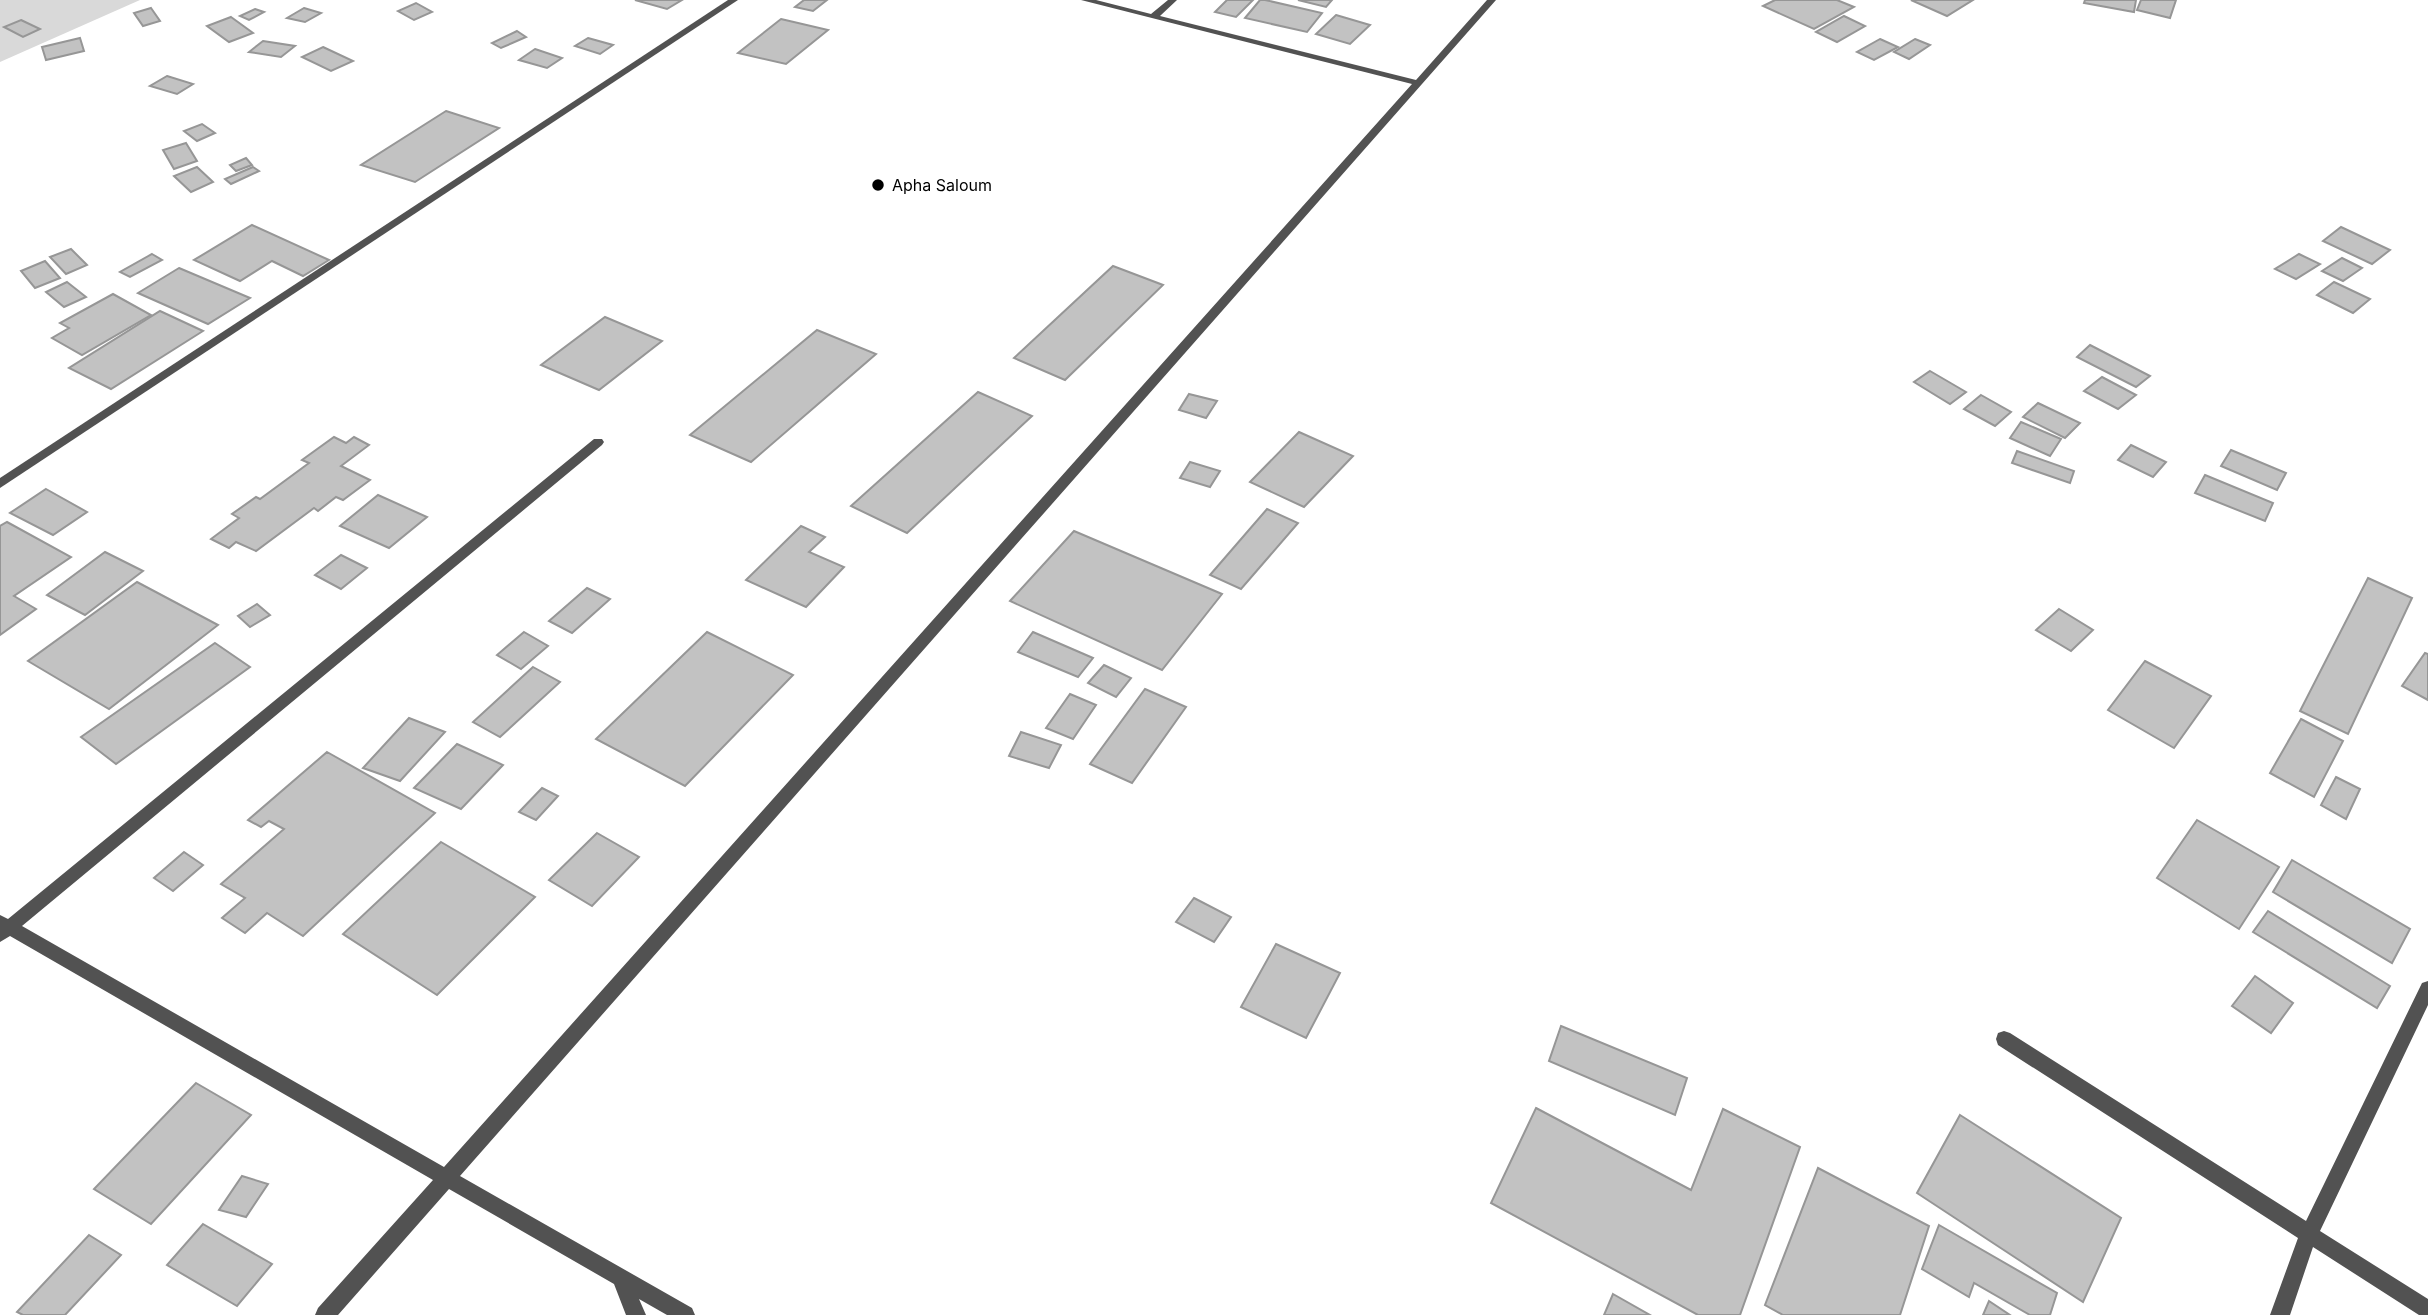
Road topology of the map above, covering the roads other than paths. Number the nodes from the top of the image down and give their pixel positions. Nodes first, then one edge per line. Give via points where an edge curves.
1 (734, 0) edge
2 (1085, 0) edge
3 (1173, 0) edge
4 (1492, 0) edge
5 (1153, 17) junction
6 (1418, 83) junction
7 (598, 442) dead end
8 (0, 484) edge
9 (3, 928) edge
10 (2428, 988) edge
11 (2004, 1040) dead end
12 (448, 1177) junction
13 (2309, 1234) junction
14 (620, 1277) junction
15 (2428, 1310) edge
16 (324, 1315) edge
17 (636, 1315) edge
18 (685, 1315) edge
19 (2280, 1315) edge

1 - 8 street
2 - 5 street
3 - 5 street
4 - 6 street
5 - 6 street
6 - 12 street
7 - 9 street
9 - 12 street
10 - 13 street
11 - 13 street
12 - 14 street
12 - 16 street
13 - 15 street
13 - 19 street
14 - 17 street
14 - 18 street

